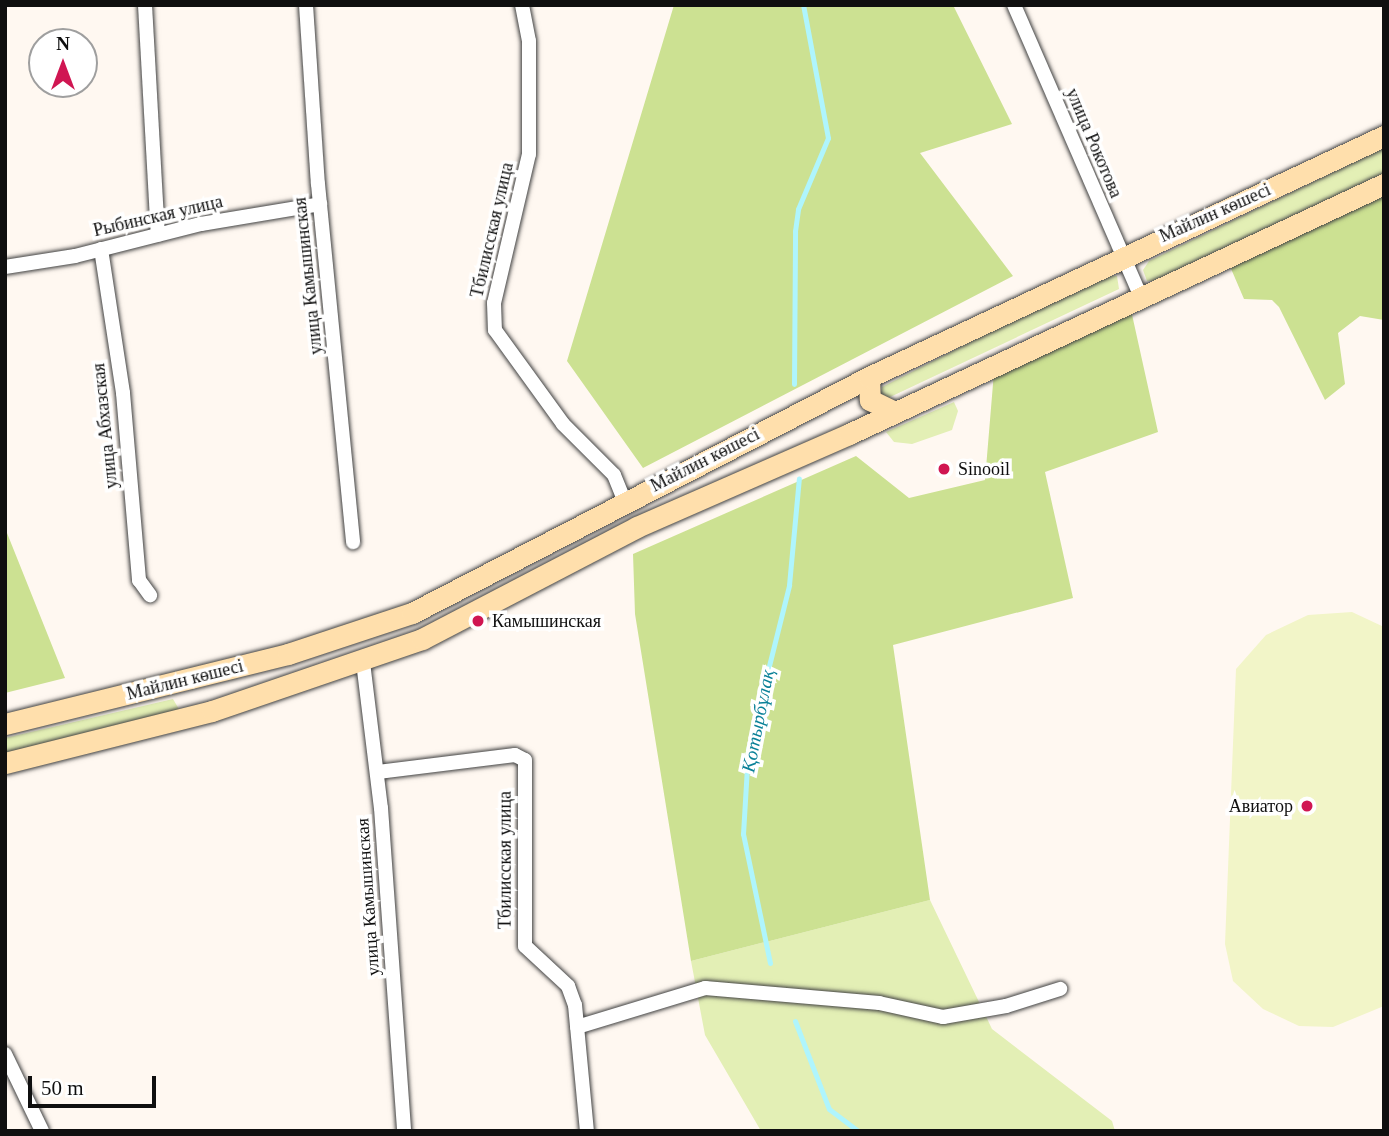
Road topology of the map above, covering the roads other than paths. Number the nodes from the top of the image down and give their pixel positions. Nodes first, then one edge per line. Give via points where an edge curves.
1 (145, 5) edge
2 (306, 5) edge
3 (523, 5) edge
4 (1014, 5) edge
5 (1384, 136) edge
6 (1384, 184) edge
7 (320, 204) junction
8 (158, 234) junction
9 (100, 249) junction
10 (1121, 256) junction
11 (5, 267) edge
12 (1140, 295) junction
13 (869, 377) junction
14 (895, 412) junction
15 (625, 502) junction
16 (353, 542) dead end
17 (150, 595) dead end
18 (363, 662) junction
19 (5, 724) edge
20 (5, 763) edge
21 (378, 772) junction
22 (1060, 989) dead end
23 (577, 1027) junction
24 (5, 1054) edge
25 (42, 1131) edge
26 (404, 1131) edge
27 (587, 1131) edge

1 - 8 street
2 - 7 street, улица Камышинская
3 - 15 street, Тбилисская улица via 529,41 529,155 494,303 495,331 563,424 614,475
4 - 10 street, улица Рокотова
5 - 10 main road, Майлин көшесі
6 - 12 main road, Майлин көшесі
7 - 8 street, Рыбинская улица
7 - 16 street, улица Камышинская
8 - 9 street, Рыбинская улица
9 - 11 street, Рыбинская улица
9 - 17 street, улица Абхазская via 123,393 139,580
10 - 12 street, улица Рокотова
10 - 13 main road, Майлин көшесі
12 - 14 main road, Майлин көшесі
13 - 14 main road via 870,400
13 - 15 main road, Майлин көшесі
14 - 18 main road, Майлин көшесі via 637,527 422,639
15 - 19 main road, Майлин көшесі via 496,572 374,627 288,654
18 - 20 main road, Майлин көшесі via 142,731
18 - 21 street, улица Камышинская
21 - 23 street, Тбилисская улица via 515,755 525,760 525,946 568,986
21 - 26 street, улица Камышинская
22 - 23 street via 1006,1006 943,1017 879,1003 705,988
23 - 27 street, Тбилисская улица
24 - 25 street

